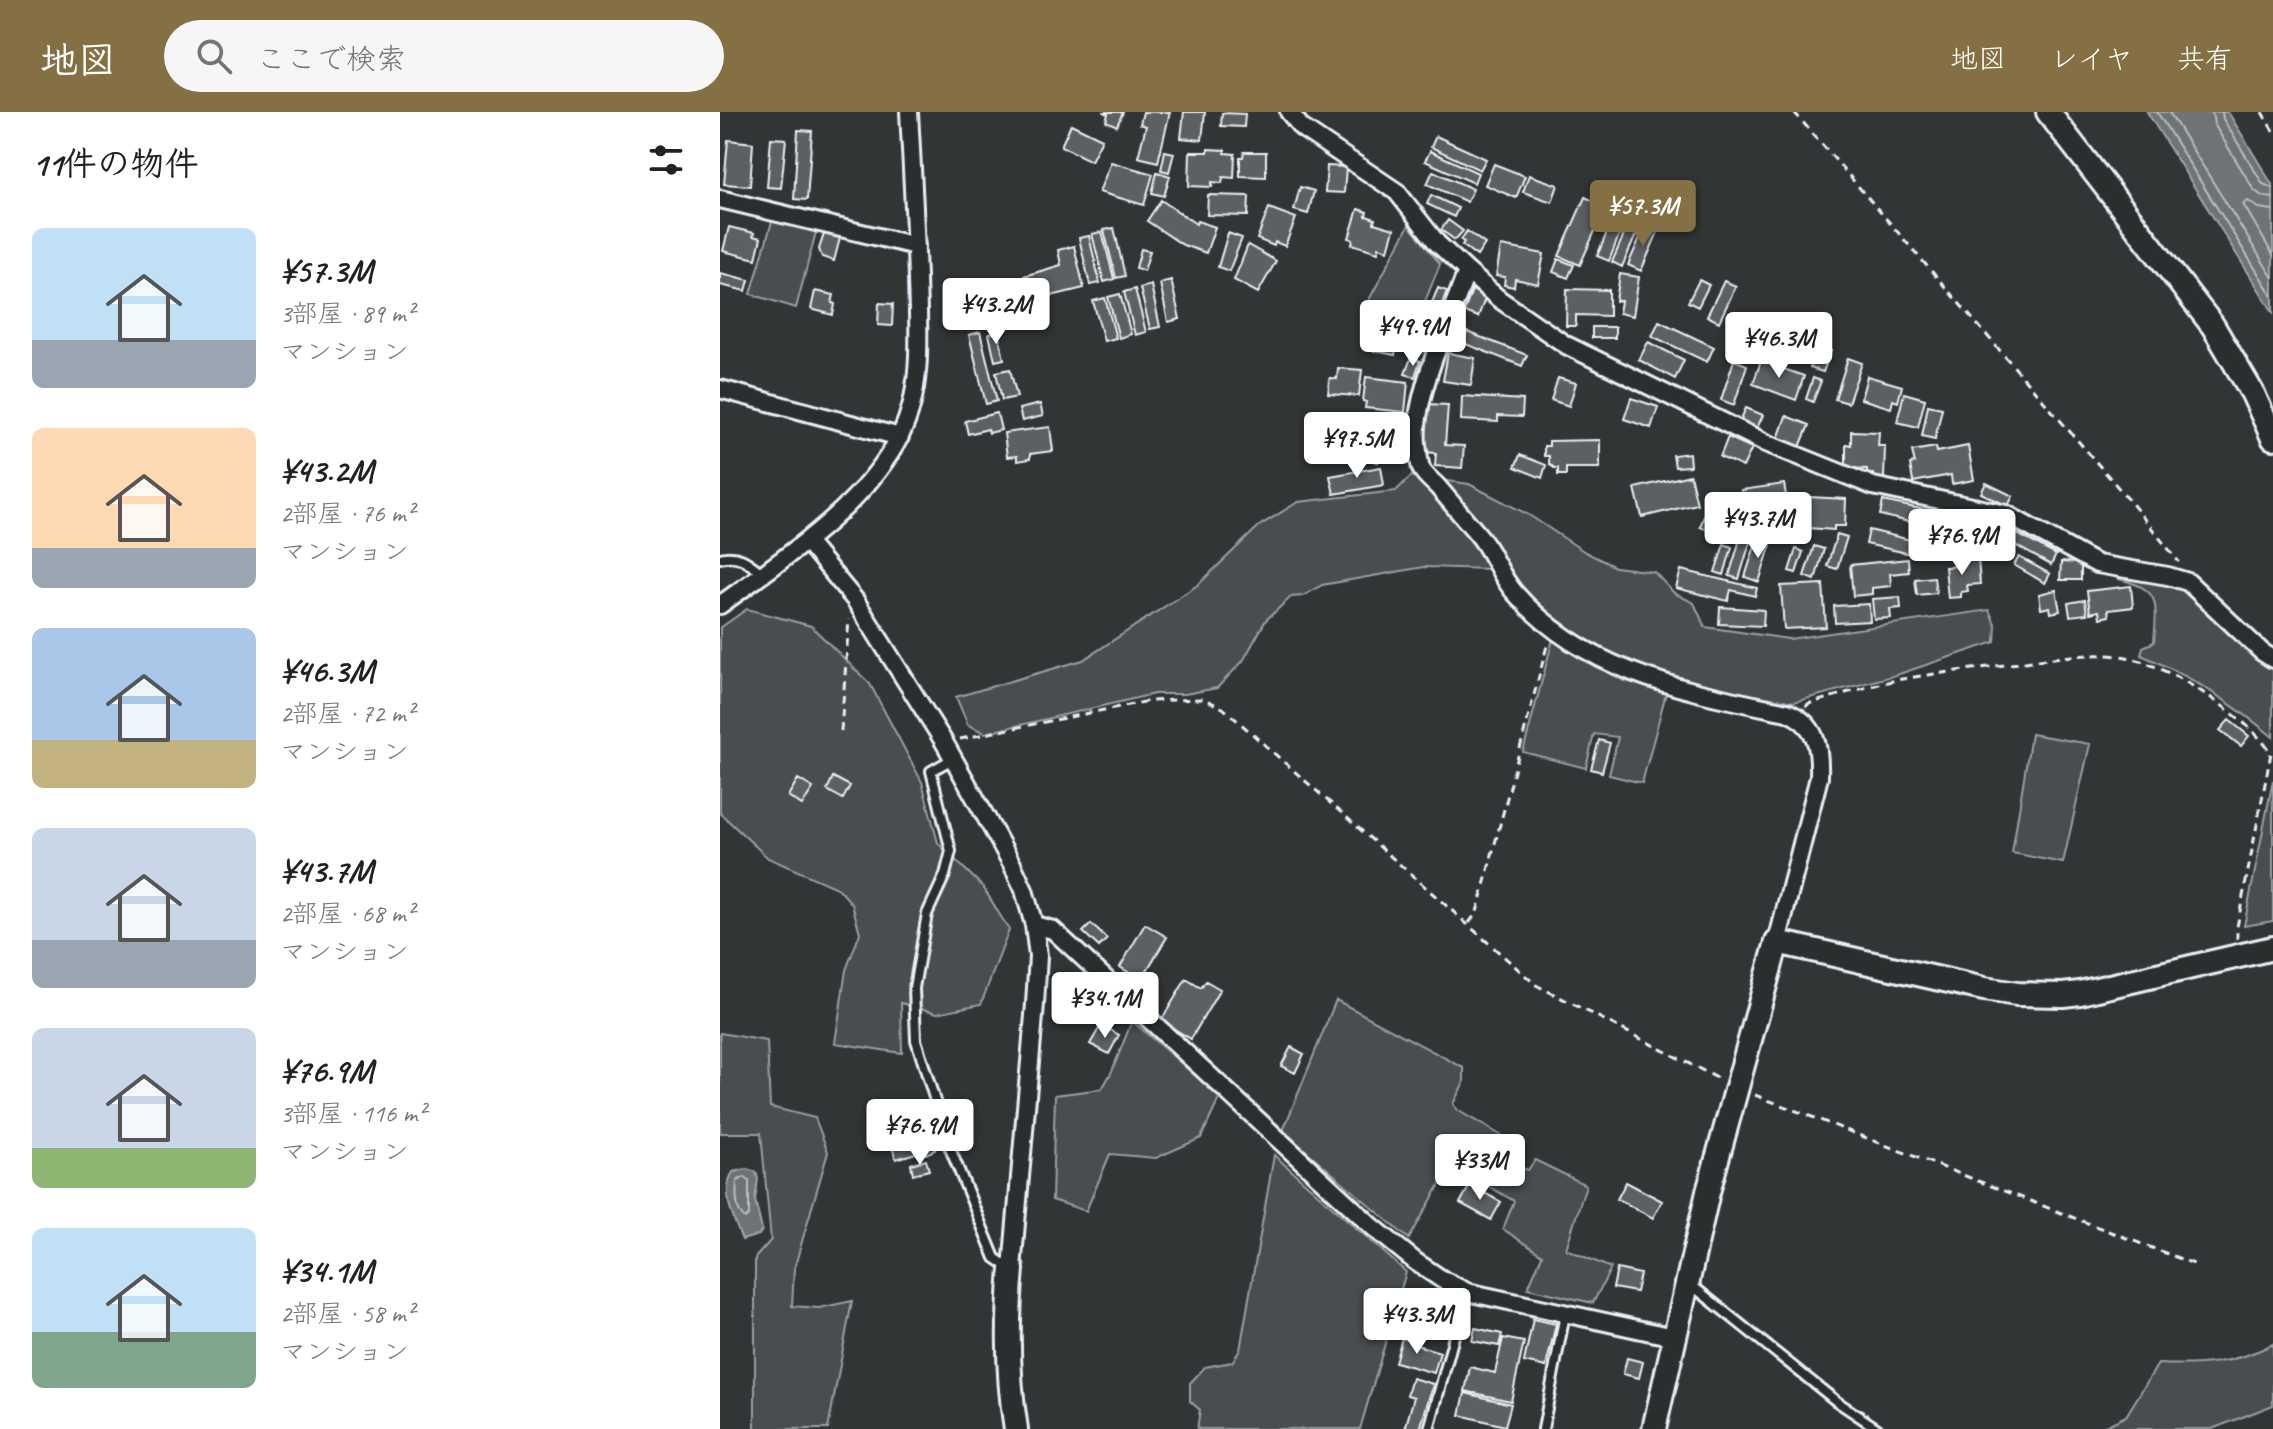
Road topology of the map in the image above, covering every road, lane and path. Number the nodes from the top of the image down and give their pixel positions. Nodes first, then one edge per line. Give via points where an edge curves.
1 (909, 112) edge
2 (1289, 112) edge
3 (1794, 112) edge
4 (2048, 112) edge
5 (2262, 112) edge
6 (2273, 131) edge
7 (720, 199) edge
8 (916, 246) junction
9 (1467, 271) junction
10 (720, 389) edge
11 (900, 437) junction
12 (2273, 438) edge
13 (807, 542) junction
14 (720, 558) edge
15 (763, 574) junction
16 (2188, 582) junction
17 (720, 605) edge
18 (850, 612) dead end
19 (1552, 627) junction
20 (2273, 659) edge
21 (1800, 717) junction
22 (841, 731) dead end
23 (944, 742) junction
24 (952, 759) junction
25 (1469, 924) junction
26 (1034, 925) junction
27 (1777, 942) junction
28 (2273, 948) edge
29 (2238, 955) junction
30 (1735, 1088) junction
31 (2199, 1266) dead end
32 (1012, 1269) junction
33 (1687, 1281) junction
34 (1467, 1292) junction
35 (1565, 1314) junction
36 (1674, 1337) junction
37 (1016, 1429) edge
38 (1429, 1429) edge
39 (1543, 1429) edge
40 (1654, 1429) edge
41 (1878, 1429) edge

1 - 8 street
2 - 9 street via 1302,128 1397,192
3 - 16 path via 2129,500 2178,559
4 - 12 street via 2213,326
5 - 6 path
7 - 8 street
8 - 11 street via 917,365
9 - 16 street via 1566,345 1766,443 1873,486 2006,514 2097,564
9 - 19 street via 1420,409 1416,442 1422,469 1489,547 1517,596
10 - 11 street
11 - 13 street via 871,477
13 - 15 street
13 - 23 street via 855,600
14 - 15 lane via 743,559
15 - 17 street
16 - 20 street
18 - 22 path
19 - 21 street via 1622,670
19 - 25 path via 1477,912
21 - 27 street via 1817,739 1819,777
21 - 29 path via 1808,704 1900,680 2100,655 2155,666 2194,687 2249,725 2271,753 2237,927
23 - 24 street
23 - 25 path via 1149,701 1204,699 1223,708
24 - 26 street via 1012,864
24 - 32 lane via 931,771 951,851 927,914 914,988 916,1040 949,1146 995,1258
25 - 30 path via 1536,985
26 - 32 street via 1035,1004
26 - 34 street via 1053,930 1373,1227
27 - 29 street via 1984,989 2048,995 2080,993
27 - 30 street
28 - 29 street
30 - 31 path
30 - 33 street
32 - 37 street via 1007,1343
33 - 36 street
33 - 41 lane
34 - 35 street
34 - 38 lane
35 - 36 street
35 - 39 lane
36 - 40 street

